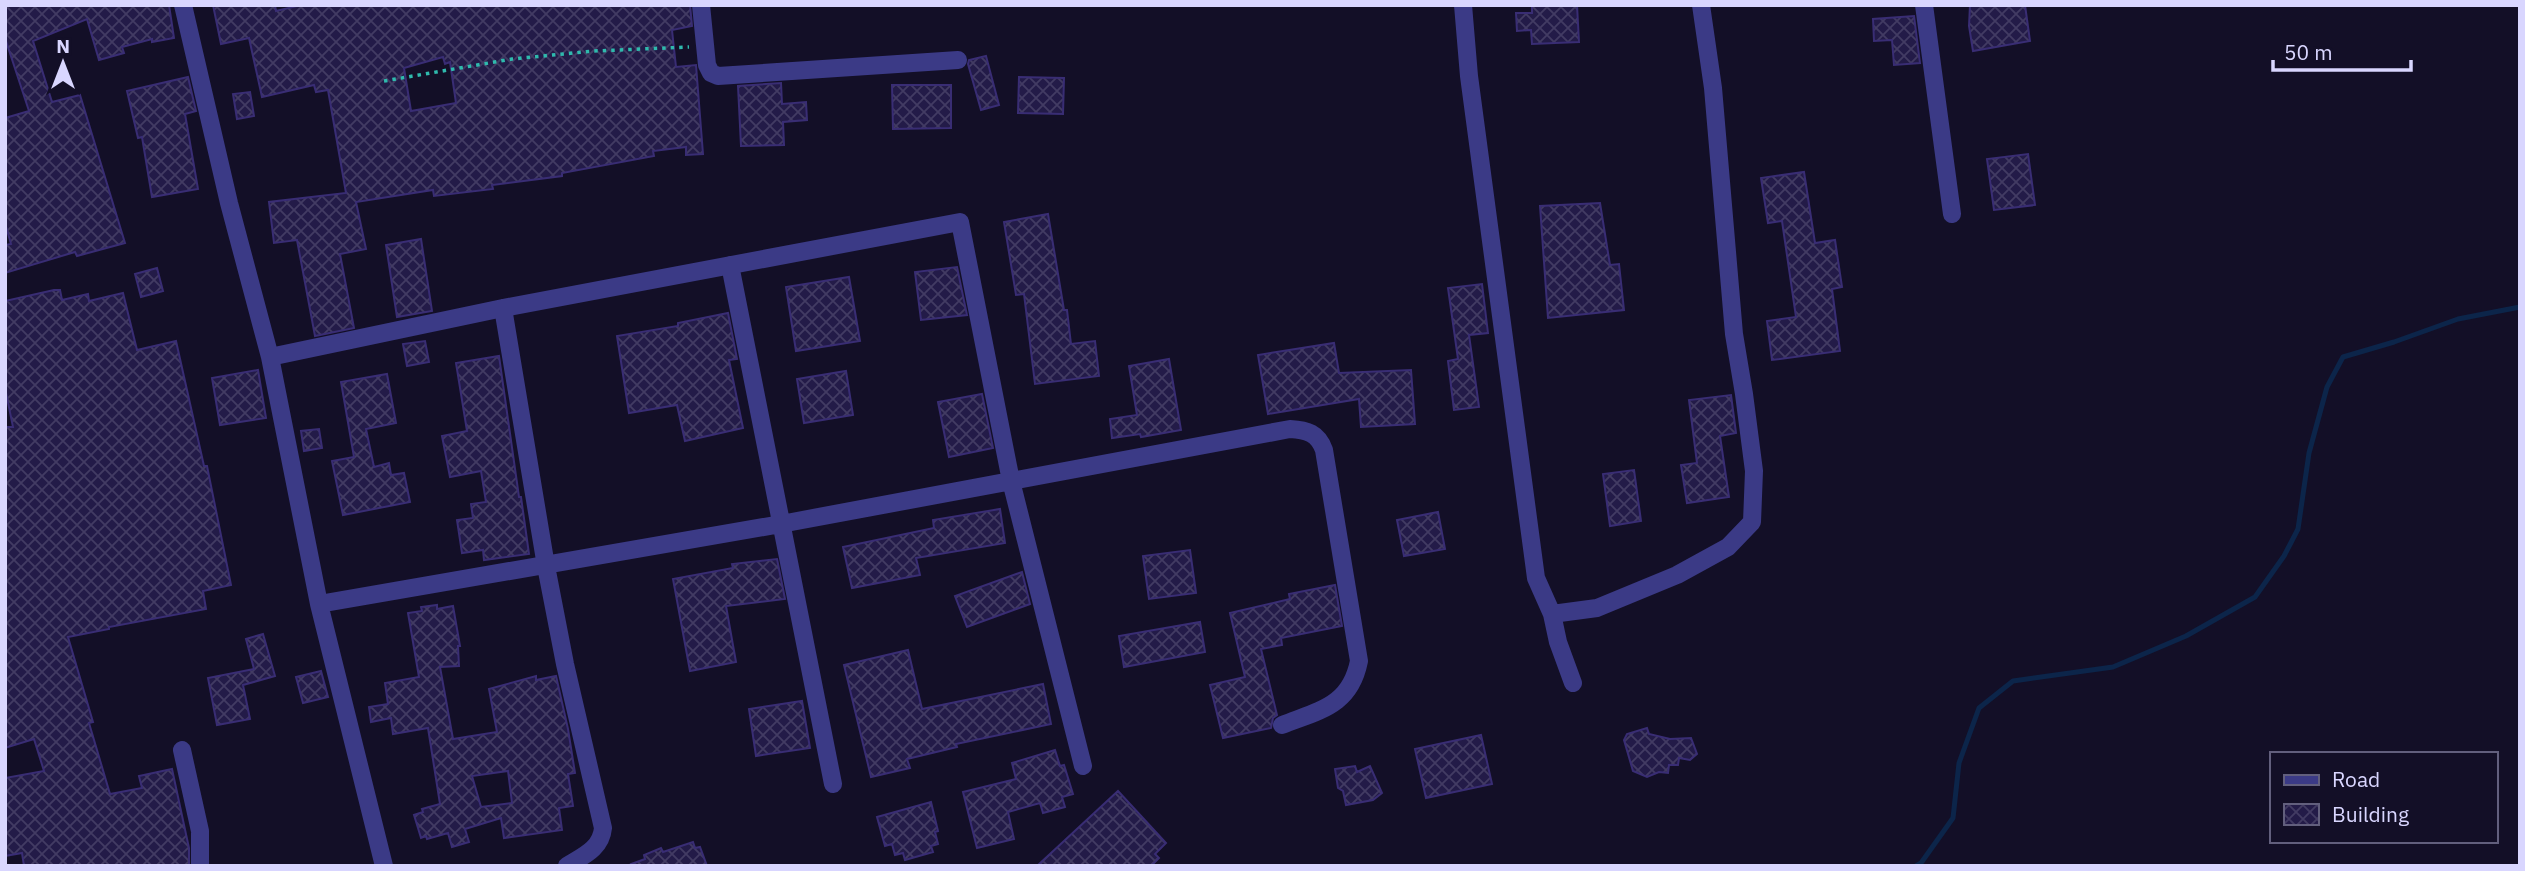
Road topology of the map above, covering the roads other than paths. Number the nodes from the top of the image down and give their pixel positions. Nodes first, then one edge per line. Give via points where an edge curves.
1 (183, 5) edge
2 (701, 5) edge
3 (1463, 5) edge
4 (1701, 5) edge
5 (1924, 5) edge
6 (958, 60) dead end
7 (1952, 214) dead end
8 (730, 265) junction
9 (503, 308) junction
10 (270, 357) junction
11 (1011, 481) junction
12 (781, 524) junction
13 (546, 566) junction
14 (319, 604) junction
15 (1552, 614) junction
16 (1573, 683) dead end
17 (1282, 725) dead end
18 (181, 750) dead end
19 (1083, 766) dead end
20 (834, 783) dead end
21 (200, 866) edge
22 (384, 866) edge
23 (567, 866) edge

1 - 10 street
2 - 6 street via 707,65 718,76
3 - 15 street via 1470,89 1536,578
4 - 15 street via 1713,88 1734,334 1754,471 1752,522 1728,547 1677,575 1597,608
5 - 7 street
8 - 9 street
8 - 11 street via 960,222
8 - 12 street
9 - 10 street
9 - 13 street
10 - 14 street
11 - 12 street
11 - 17 street via 1290,429 1316,436 1324,450 1359,660 1355,680 1333,704
11 - 19 street
12 - 13 street
12 - 20 street
13 - 14 street
13 - 23 street via 603,828 594,849
14 - 22 street
15 - 16 street
18 - 21 street via 200,831

